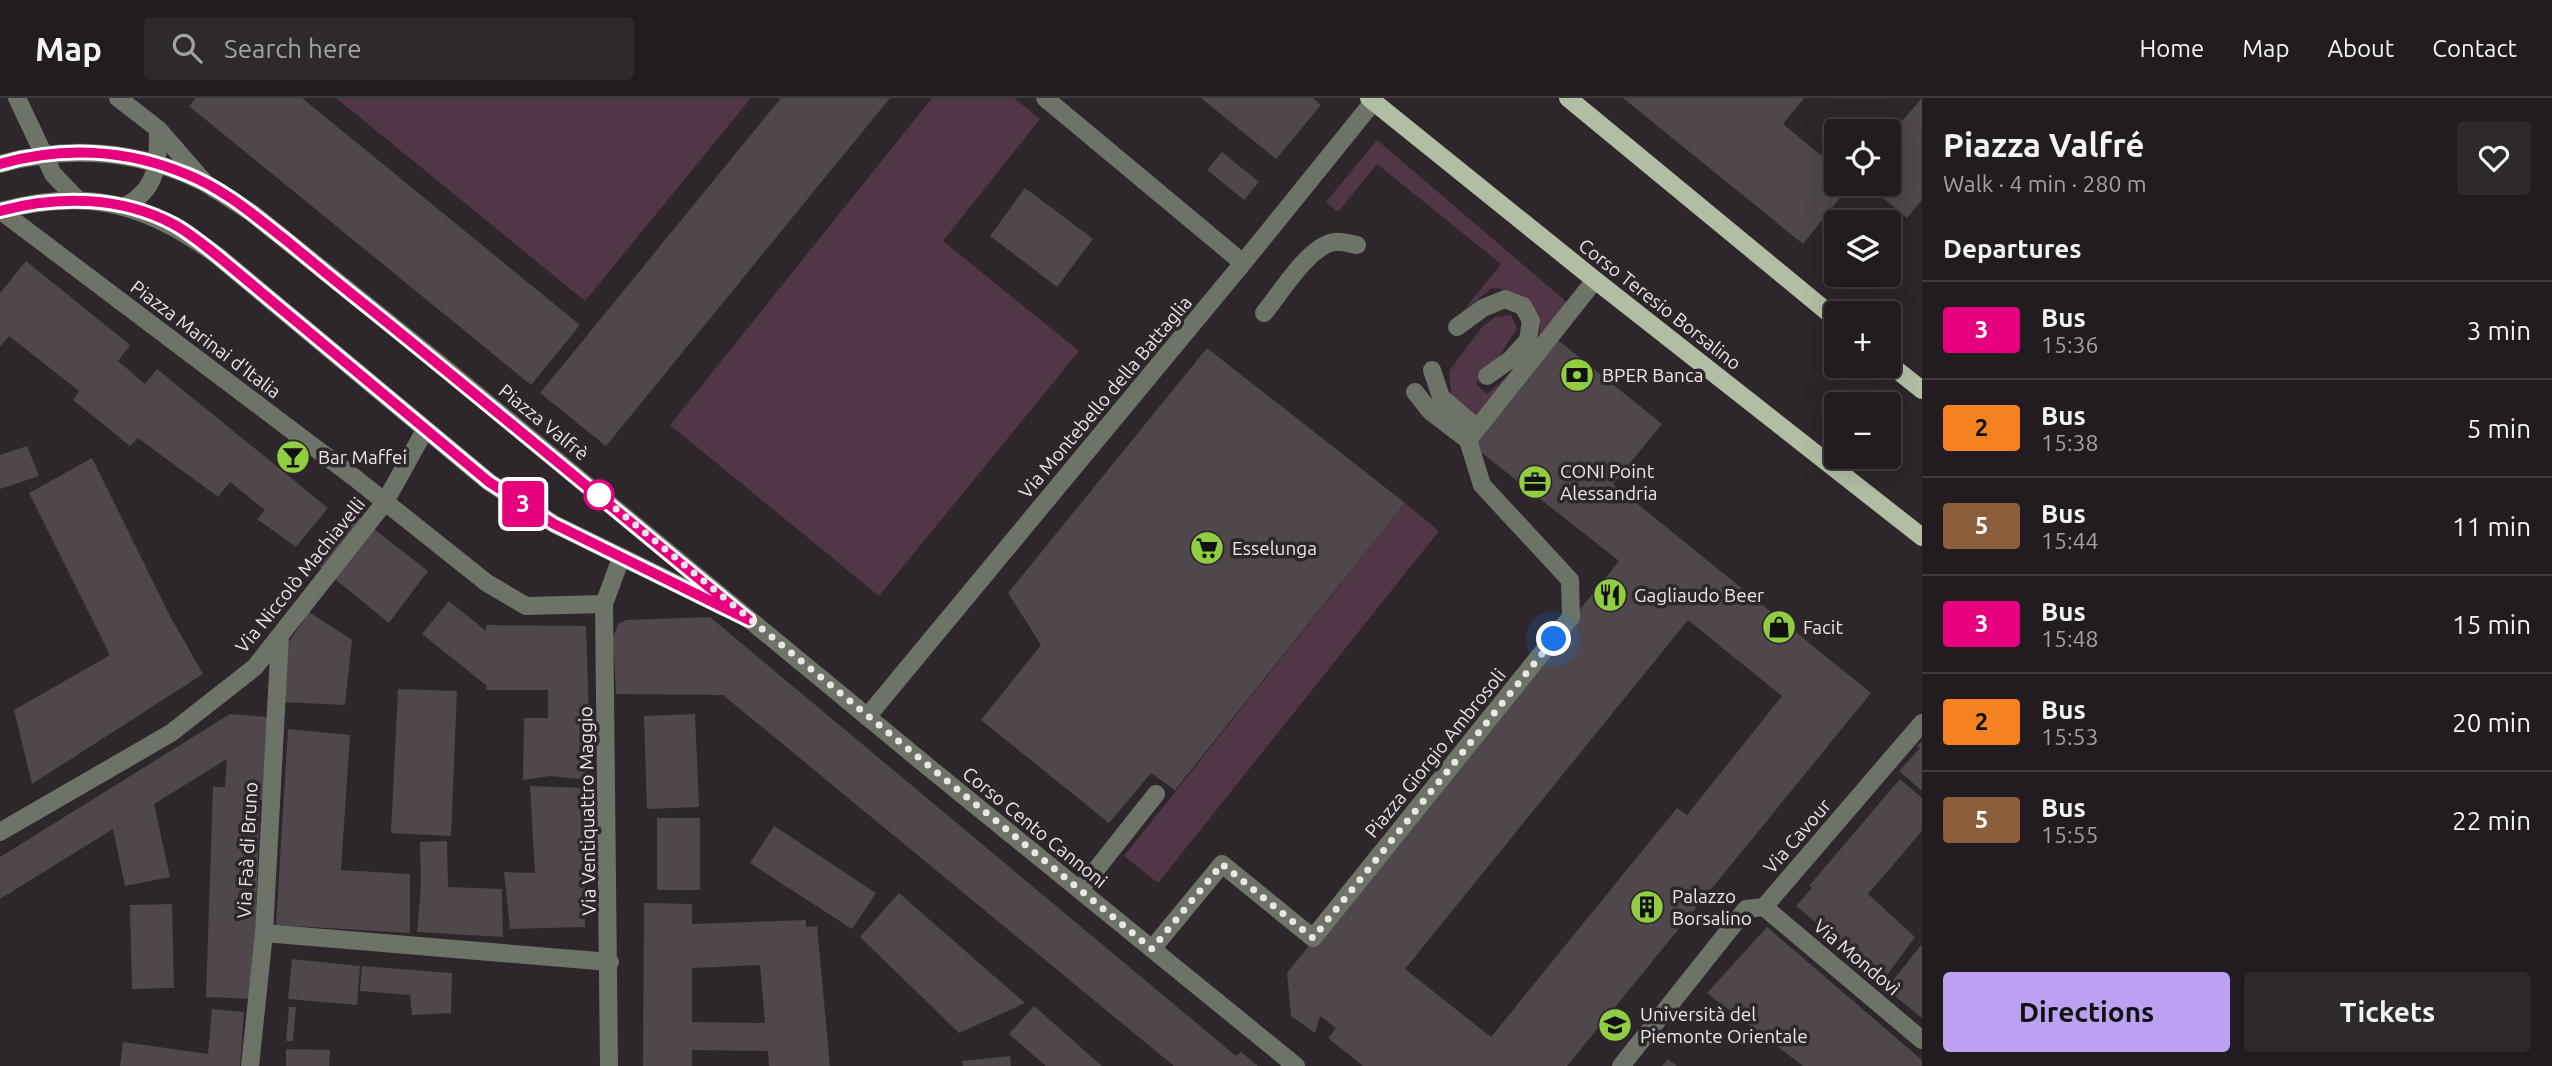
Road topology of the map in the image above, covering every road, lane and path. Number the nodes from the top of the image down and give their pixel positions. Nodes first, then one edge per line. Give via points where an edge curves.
1 (17, 98) edge
2 (118, 98) edge
3 (1045, 98) edge
4 (1567, 98) edge
5 (1373, 99) edge
6 (158, 129) junction
7 (44, 155) junction
8 (0, 164) edge
9 (158, 164) junction
10 (205, 183) junction
11 (78, 200) junction
12 (123, 207) junction
13 (0, 211) edge
14 (1357, 245) dead end
15 (1243, 263) junction
16 (1595, 280) junction
17 (1824, 309) edge
18 (1264, 313) dead end
19 (1457, 327) dead end
20 (1432, 370) dead end
21 (1901, 373) edge
22 (1487, 376) dead end
23 (1922, 390) edge
24 (1415, 392) dead end
25 (425, 430) junction
26 (1473, 434) junction
27 (385, 502) junction
28 (1922, 537) edge
29 (621, 558) junction
30 (604, 604) junction
31 (749, 620) junction
32 (280, 636) junction
33 (867, 717) junction
34 (1922, 723) edge
35 (1156, 794) dead end
36 (0, 832) edge
37 (1080, 890) junction
38 (1764, 907) junction
39 (264, 933) junction
40 (1152, 949) junction
41 (610, 962) junction
42 (1922, 1040) edge
43 (250, 1066) edge
44 (609, 1066) edge
45 (1296, 1066) edge
46 (1621, 1066) edge

1 - 7 street
2 - 6 street, Piazza Valfrè
3 - 15 street
4 - 17 main road
5 - 15 street, Via Montebello della Battaglia
5 - 16 main road, Corso Teresio Borsalino
6 - 9 street
6 - 10 street, Piazza Valfrè
7 - 8 street
7 - 9 street via 104,153
7 - 11 street
9 - 10 street
9 - 12 street via 145,191
10 - 31 street, Piazza Valfrè via 252,213 399,331
11 - 12 street
11 - 13 street via 38,202
12 - 25 street via 156,217 192,236
13 - 27 street, Piazza Marinai d'Italia
14 - 18 street via 1335,242 1318,249
15 - 33 street, Via Montebello della Battaglia
16 - 26 street
16 - 28 main road, Corso Teresio Borsalino
19 - 22 street via 1483,307 1505,299 1522,306 1531,321 1528,340
20 - 26 street via 1441,397
21 - 23 main road
24 - 26 street via 1430,411
25 - 27 street
25 - 29 street via 504,493
26 - 40 street, Piazza Giorgio Ambrosoli via 1482,485 1570,580 1571,617 1313,938 1222,864
27 - 30 street via 486,583 526,606
27 - 32 street, Via Niccolò Machiavelli
29 - 30 street, Via Ventiquattro Maggio
29 - 31 street
30 - 41 street, Via Ventiquattro Maggio
31 - 33 street, Corso Cento Cannoni
32 - 36 street, Via Niccolò Machiavelli via 255,667 171,733
32 - 39 street, Via Faà di Bruno
33 - 37 street, Corso Cento Cannoni
34 - 38 street, Via Cavour
35 - 37 street
37 - 40 street, Corso Cento Cannoni
38 - 42 street, Via Mondovì
38 - 46 street, Via Cavour via 1746,909
39 - 41 street
39 - 43 street, Via Faà di Bruno
40 - 45 street, Corso Cento Cannoni
41 - 44 street, Via Ventiquattro Maggio

